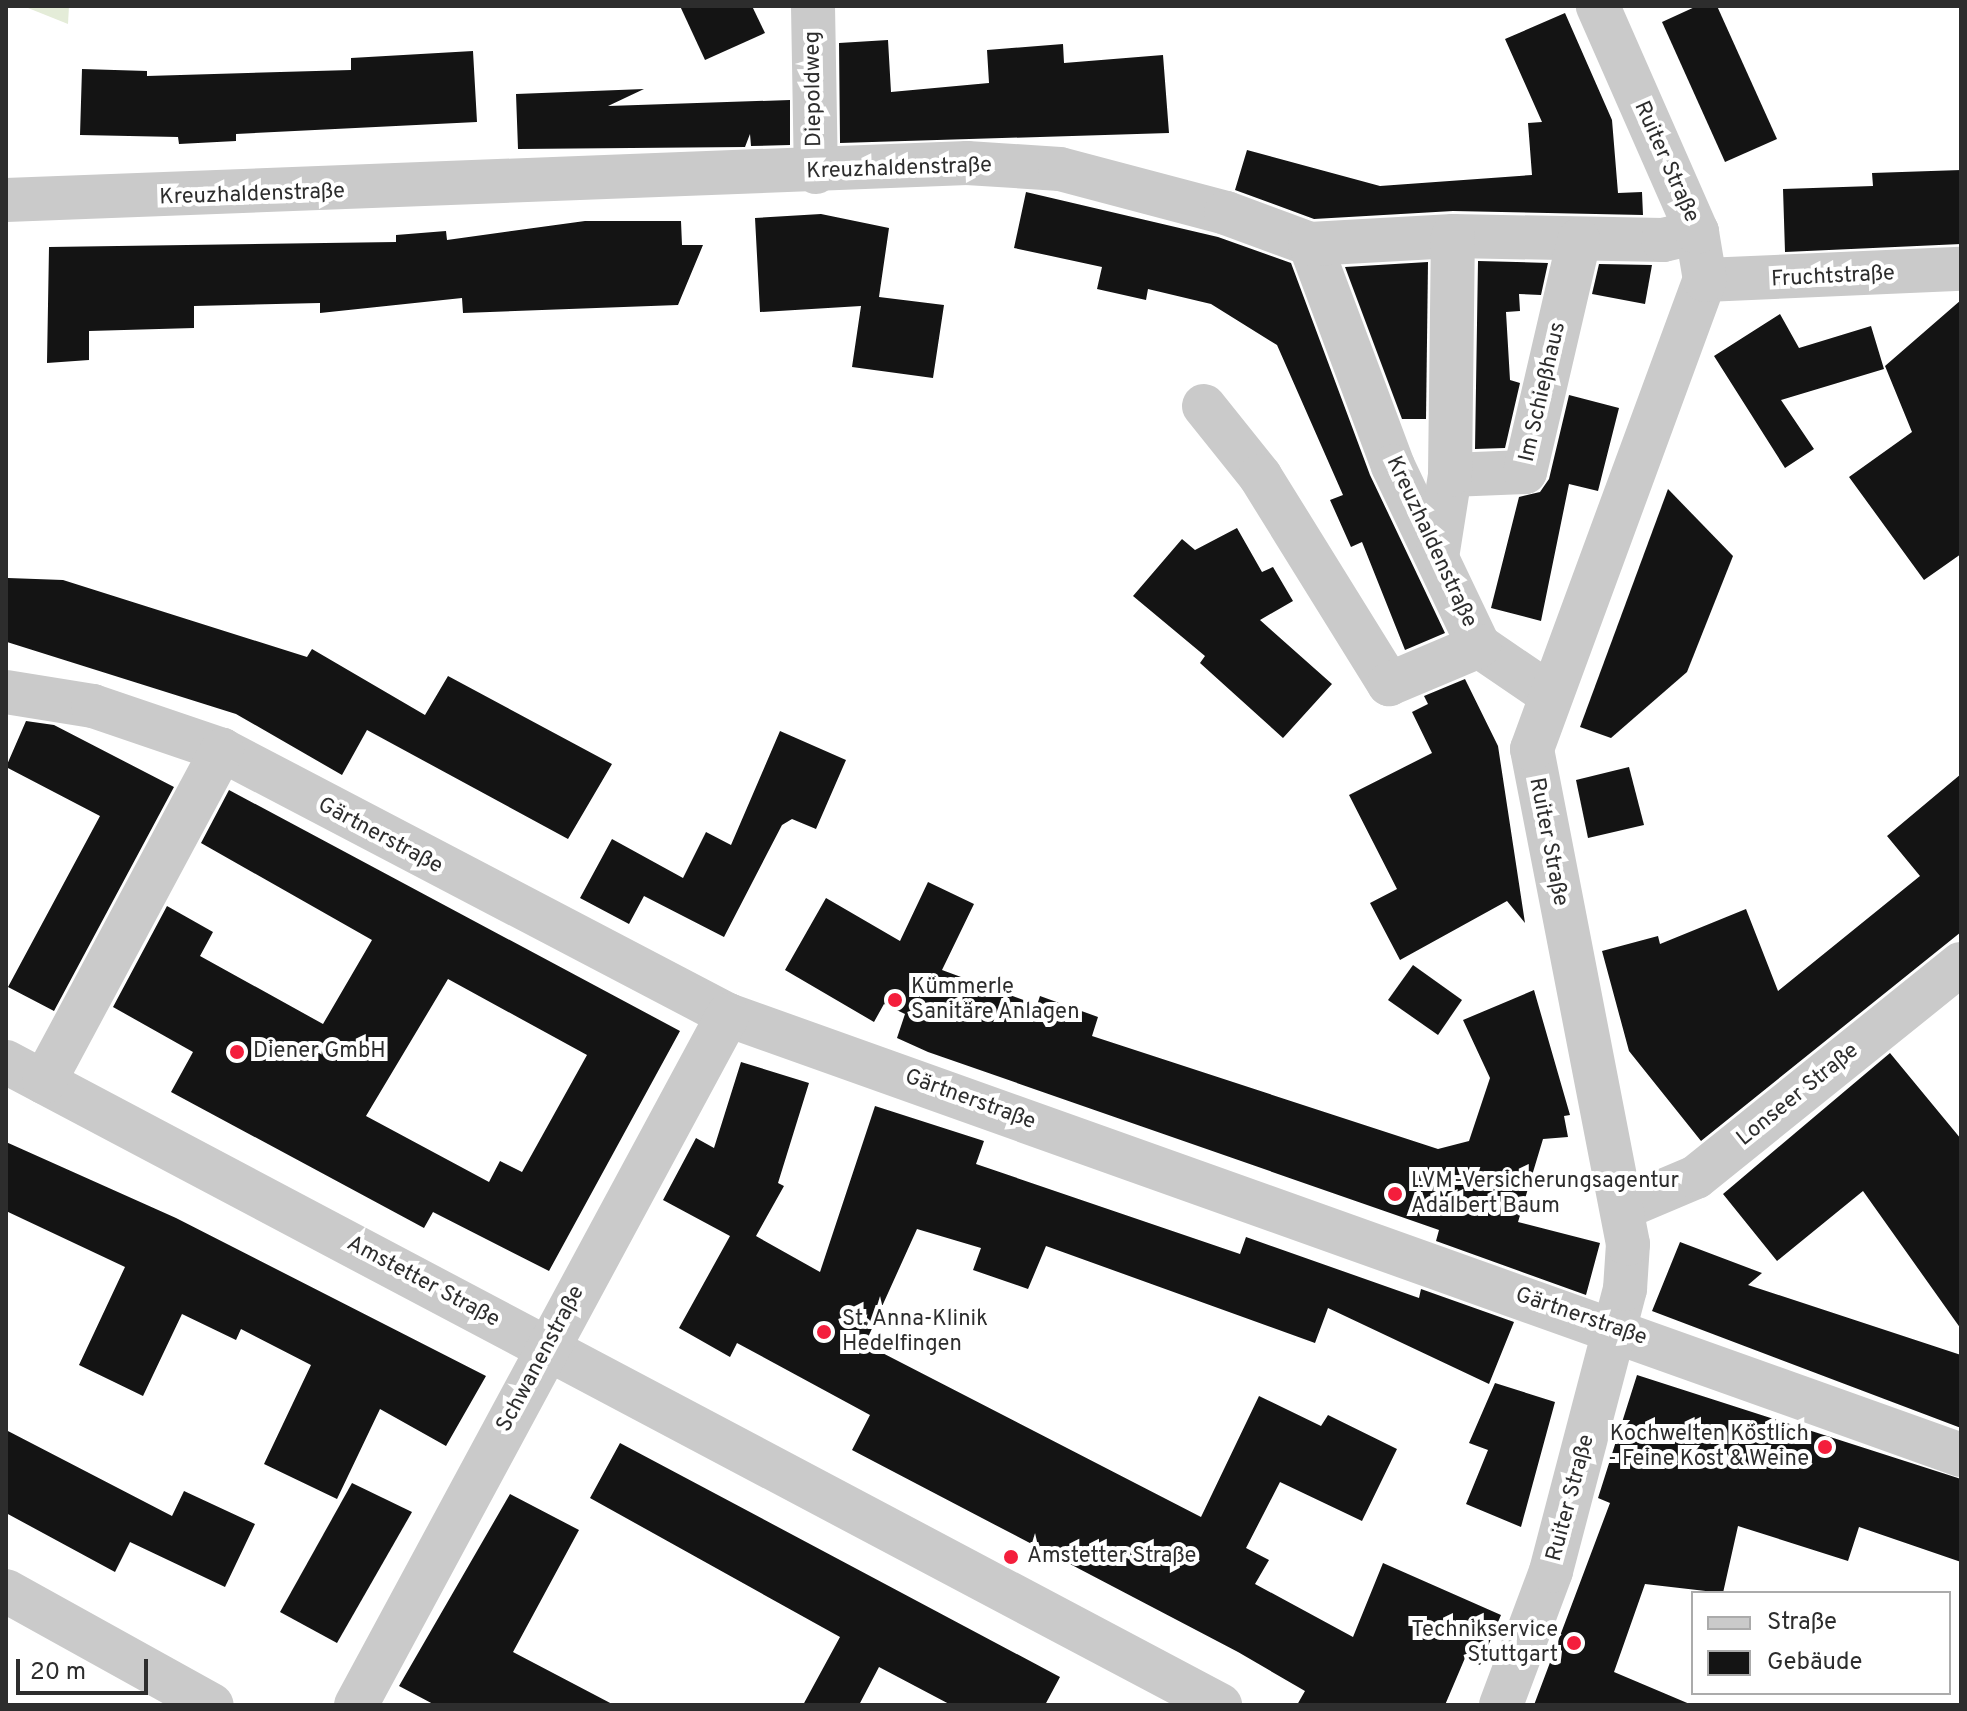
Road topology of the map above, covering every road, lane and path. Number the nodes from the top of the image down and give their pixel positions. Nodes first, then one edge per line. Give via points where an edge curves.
1 (813, 6) edge
2 (1598, 6) edge
3 (816, 172) junction
4 (6, 200) edge
5 (1697, 232) junction
6 (1453, 236) junction
7 (1579, 240) junction
8 (1310, 244) junction
9 (1961, 269) edge
10 (1705, 280) junction
11 (1204, 406) dead end
12 (1450, 475) junction
13 (1438, 551) junction
14 (1479, 646) junction
15 (6, 692) edge
16 (1548, 693) junction
17 (222, 750) junction
18 (1961, 964) edge
19 (728, 1015) junction
20 (25, 1072) edge
21 (1625, 1207) junction
22 (1615, 1329) junction
23 (546, 1348) junction
24 (1961, 1455) edge
25 (6, 1591) edge
26 (363, 1703) edge
27 (212, 1705) edge
28 (1220, 1705) edge
29 (1501, 1705) edge

1 - 3 street, Diepoldweg
2 - 5 street, Ruiter Straße
3 - 4 street, Kreuzhaldenstraße
3 - 8 street, Kreuzhaldenstraße via 967,163 1060,169
5 - 7 street via 1663,240
5 - 10 street, Ruiter Straße
6 - 7 street
6 - 8 street
6 - 12 street
7 - 12 street, Im Schießhaus via 1525,472
8 - 13 street, Kreuzhaldenstraße via 1393,466
9 - 10 street, Fruchtstraße
10 - 16 street, Ruiter Straße
11 - 14 street via 1260,476 1389,684
12 - 13 street
13 - 14 street, Kreuzhaldenstraße
14 - 16 street, Kreuzhaldenstraße
15 - 17 street, Gärtnerstraße via 93,706
16 - 21 street, Ruiter Straße via 1532,749 1535,791
17 - 19 street, Gärtnerstraße
17 - 20 street
18 - 21 street, Lonseer Straße via 1696,1177
19 - 22 street, Gärtnerstraße
19 - 23 street, Schwanenstraße
20 - 23 street, Amstetter Straße
21 - 22 street, Ruiter Straße via 1625,1289
22 - 24 street, Gärtnerstraße
22 - 29 street, Ruiter Straße via 1551,1571
23 - 26 street, Schwanenstraße
23 - 28 street, Amstetter Straße
25 - 27 street

